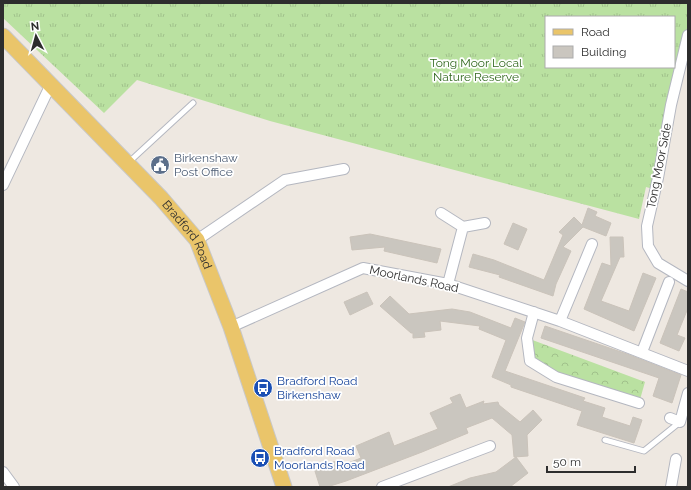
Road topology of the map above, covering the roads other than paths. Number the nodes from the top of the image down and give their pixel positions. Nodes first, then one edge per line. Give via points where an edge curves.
1 (688, 35) edge
2 (3, 36) edge
3 (51, 84) junction
4 (193, 102) dead end
5 (127, 164) junction
6 (344, 169) dead end
7 (3, 185) edge
8 (441, 213) dead end
9 (485, 223) dead end
10 (463, 227) junction
11 (197, 240) junction
12 (592, 244) dead end
13 (688, 281) edge
14 (669, 282) dead end
15 (448, 284) junction
16 (534, 312) junction
17 (560, 321) junction
18 (231, 327) junction
19 (642, 352) junction
20 (688, 371) edge
21 (688, 393) edge
22 (639, 404) dead end
23 (675, 420) joint
24 (605, 440) dead end
25 (490, 446) dead end
26 (676, 459) dead end
27 (3, 472) edge
28 (14, 487) edge
29 (284, 487) edge
30 (382, 487) edge
31 (671, 487) edge

1 - 13 street, Tong Moor Side via 647,226 648,246 658,263
2 - 3 main road, Bradford Road
3 - 5 main road, Bradford Road
3 - 7 street
4 - 5 lane
5 - 11 main road, Bradford Road
6 - 11 street via 285,180
8 - 10 street
9 - 10 street
10 - 15 street
11 - 18 main road, Bradford Road
12 - 17 street
14 - 19 street
15 - 16 street, Moorlands Road
15 - 18 street, Moorlands Road via 363,268
16 - 17 street, Moorlands Road
16 - 22 street via 527,338 530,360 556,377
17 - 19 street, Moorlands Road
18 - 29 main road, Bradford Road
19 - 20 street, Moorlands Road
21 - 23 street
23 - 24 lane via 644,451
25 - 30 street
26 - 31 street
27 - 28 street

